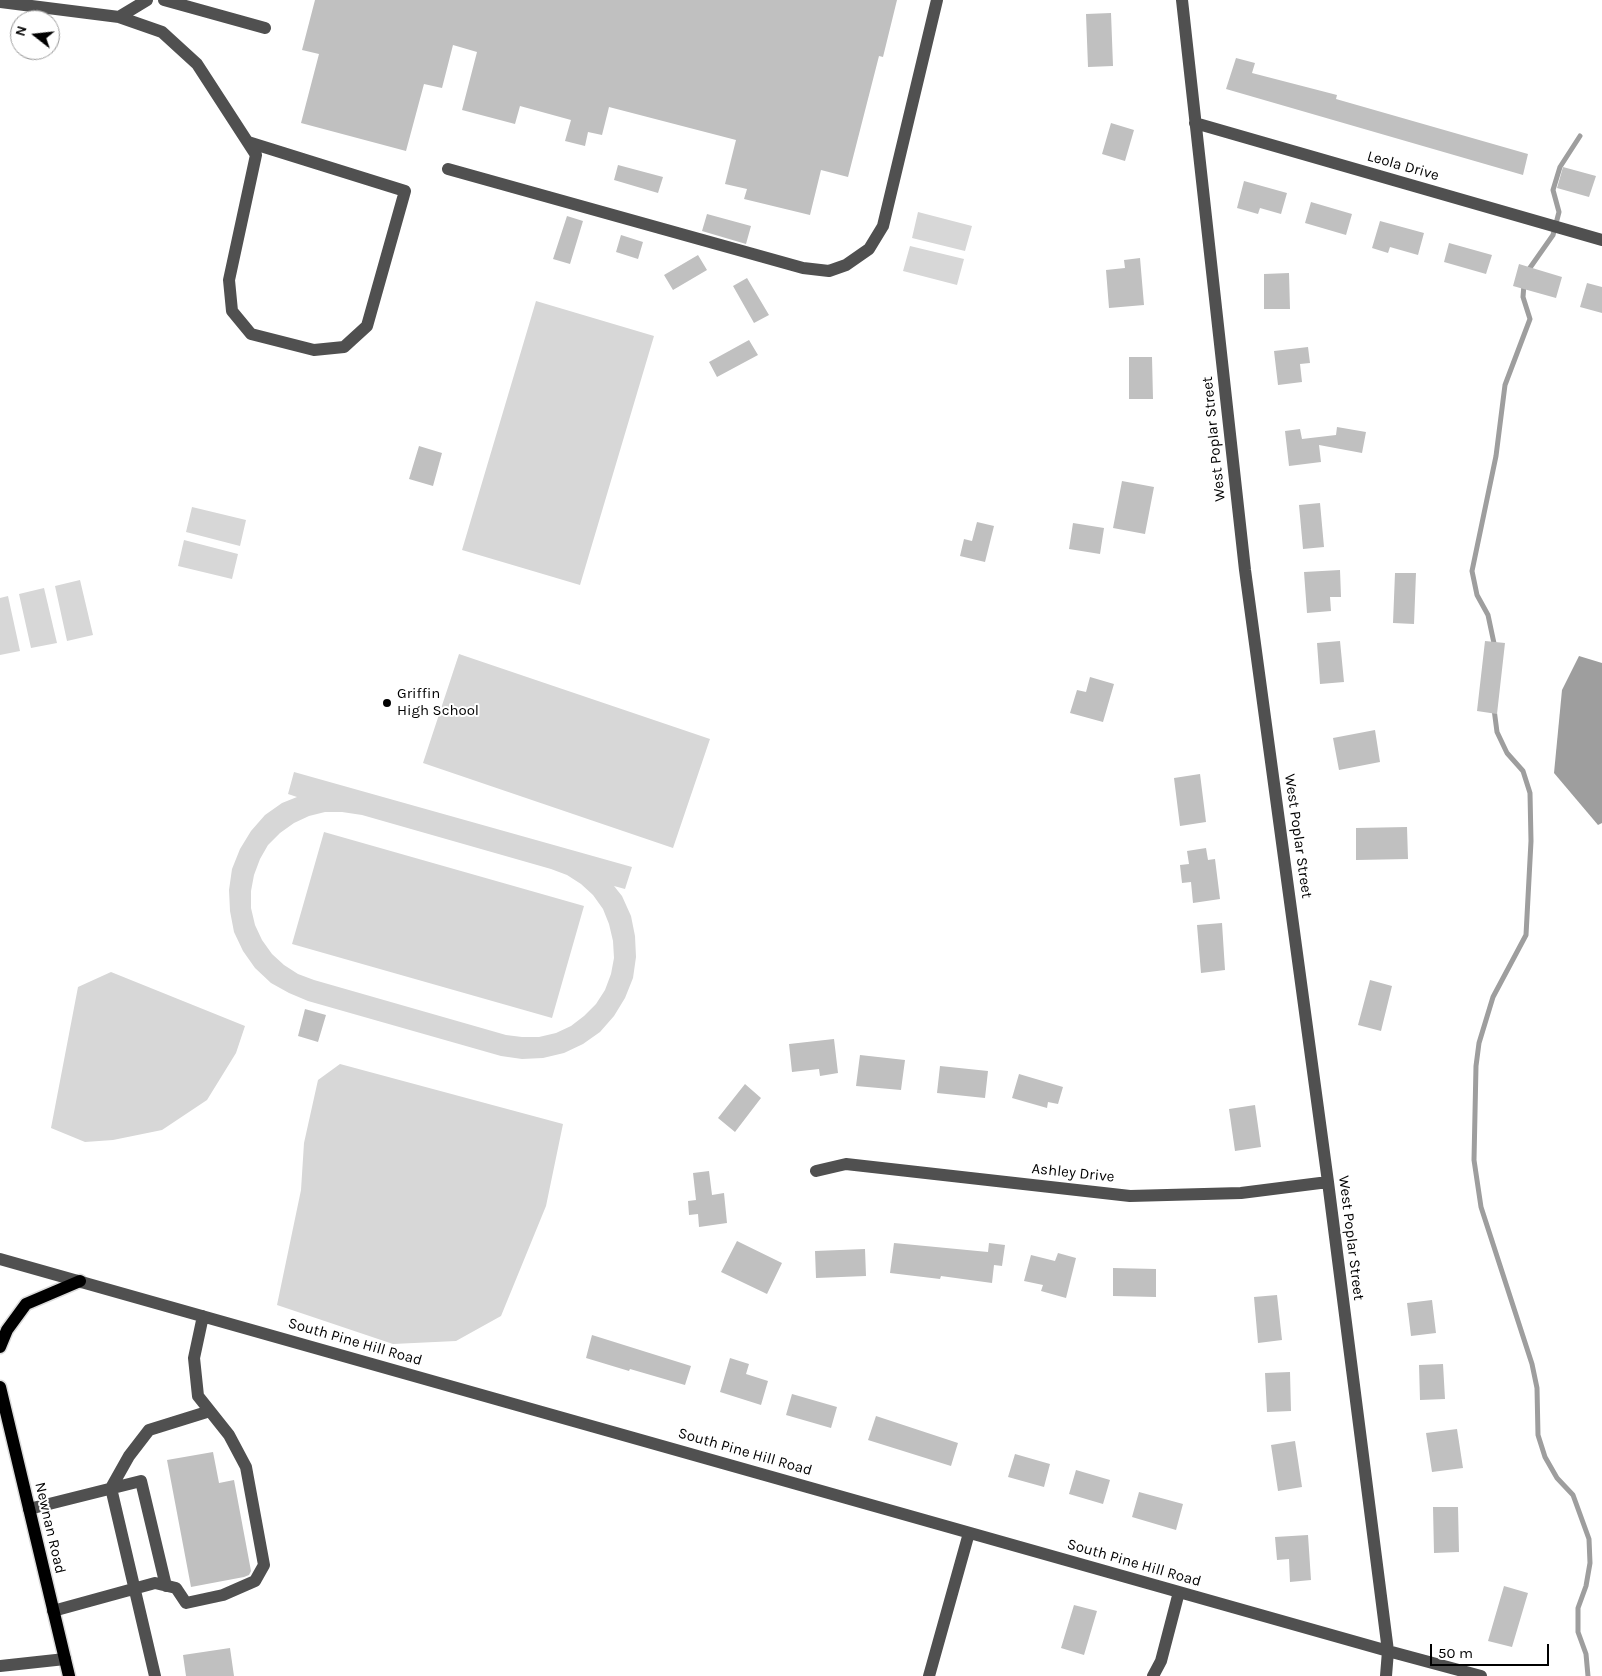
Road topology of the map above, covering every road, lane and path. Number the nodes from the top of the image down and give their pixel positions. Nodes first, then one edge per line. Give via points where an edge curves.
1 (147, 0) edge
2 (164, 0) edge
3 (937, 0) edge
4 (1182, 0) edge
5 (0, 2) edge
6 (119, 16) junction
7 (265, 28) dead end
8 (1195, 123) junction
9 (248, 142) junction
10 (448, 169) dead end
11 (1602, 240) edge
12 (816, 1171) dead end
13 (1328, 1182) junction
14 (0, 1259) edge
15 (80, 1281) junction
16 (203, 1316) junction
17 (0, 1347) edge
18 (0, 1387) edge
19 (210, 1411) junction
20 (5, 1427) edge
21 (111, 1488) junction
22 (29, 1509) junction
23 (969, 1533) junction
24 (166, 1586) junction
25 (134, 1589) junction
26 (1180, 1592) junction
27 (53, 1611) junction
28 (1388, 1651) junction
29 (65, 1658) junction
30 (0, 1666) edge
31 (69, 1676) edge
32 (155, 1676) edge
33 (928, 1676) edge
34 (1153, 1676) edge
35 (1386, 1676) edge
36 (1481, 1676) edge

1 - 6 street
2 - 7 street
3 - 10 street via 883,226 869,249 846,265 829,271 803,268
4 - 8 street, West Poplar Street
5 - 6 street
6 - 9 street via 162,32 197,64
8 - 11 street, Leola Drive
8 - 13 street, West Poplar Street via 1245,570
9 - 9 street via 256,155 228,280 232,311 251,334 314,350 344,347 367,326 405,191
12 - 13 street, Ashley Drive via 846,1164 1130,1196 1241,1193
13 - 28 street, West Poplar Street
14 - 15 street, South Pine Hill Road
15 - 16 street, South Pine Hill Road
15 - 17 main road via 26,1304 7,1330
16 - 19 street via 194,1358 198,1396
16 - 23 street, South Pine Hill Road
18 - 20 main road, Newnan Road
19 - 21 street via 150,1430
19 - 24 street via 230,1435 246,1468 264,1565 255,1581 223,1595 186,1603 176,1588
20 - 22 main road, Newnan Road
21 - 22 street
21 - 24 street via 141,1481
21 - 25 street
22 - 27 main road, Newnan Road
23 - 26 street, South Pine Hill Road
23 - 33 street
24 - 25 street via 155,1583
25 - 27 street
25 - 32 street
26 - 28 street, South Pine Hill Road
26 - 34 street via 1162,1661
27 - 29 main road, Newnan Road
28 - 35 street, West Poplar Street
28 - 36 street, South Pine Hill Road
29 - 30 street
29 - 31 main road, Newnan Road

